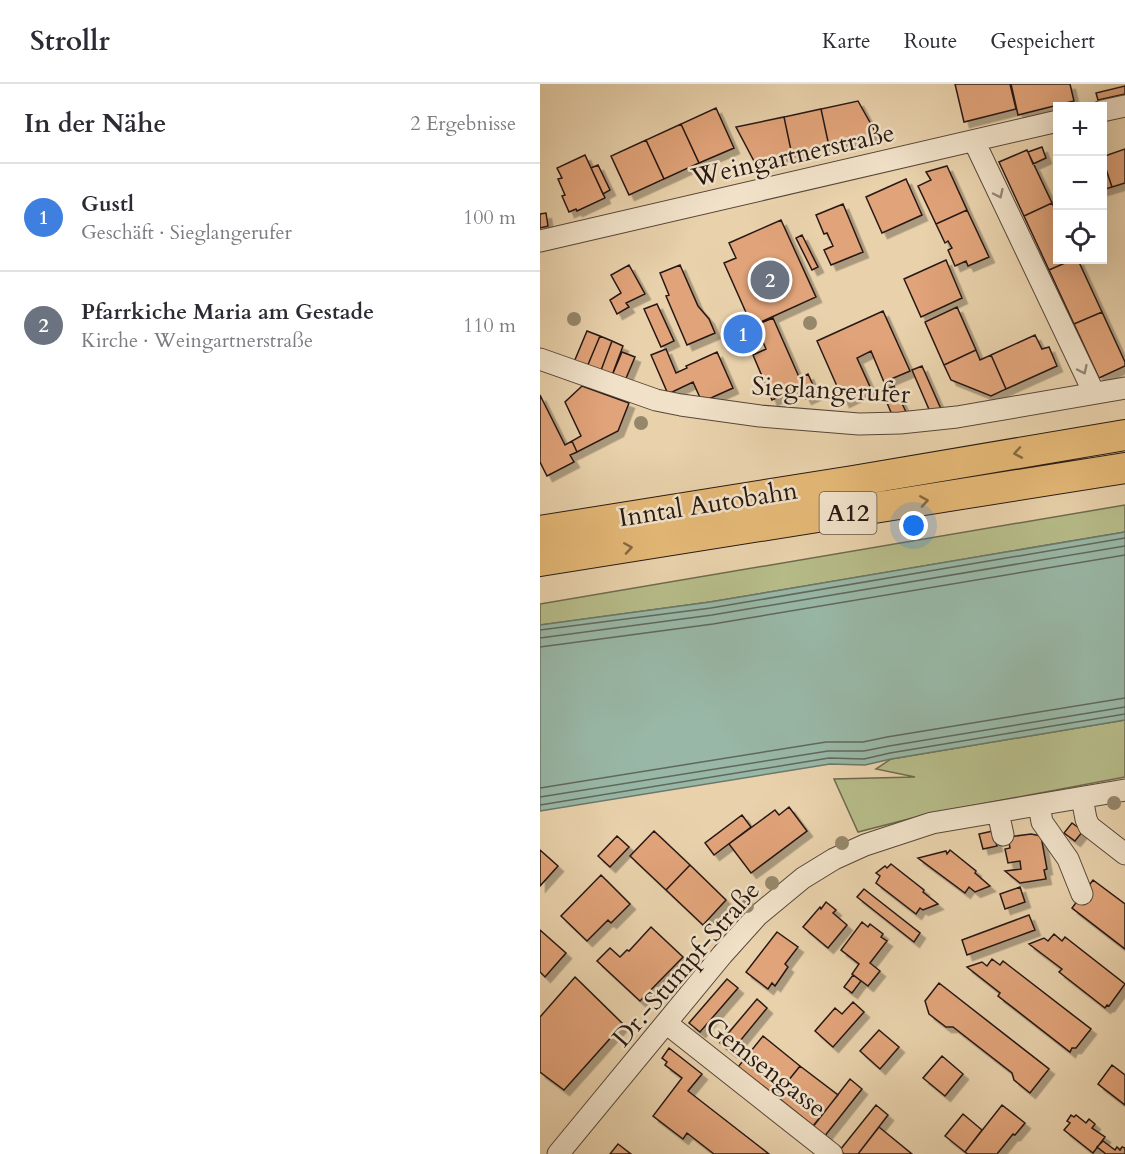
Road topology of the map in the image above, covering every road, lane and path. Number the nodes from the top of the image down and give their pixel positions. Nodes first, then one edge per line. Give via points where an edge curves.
1 (1125, 106) edge
2 (1107, 110) edge
3 (1053, 123) edge
4 (974, 141) junction
5 (540, 242) edge
6 (540, 359) edge
7 (1125, 388) edge
8 (1094, 393) junction
9 (1125, 435) edge
10 (1125, 468) edge
11 (540, 531) edge
12 (540, 561) edge
13 (1125, 790) edge
14 (1082, 798) junction
15 (1039, 805) junction
16 (998, 812) junction
17 (1003, 835) dead end
18 (1115, 836) edge
19 (1125, 854) edge
20 (1082, 894) dead end
21 (666, 1023) junction
22 (558, 1154) edge
23 (832, 1154) edge

1 - 2 street
3 - 4 street, Weingartnerstraße
4 - 5 street, Weingartnerstraße
4 -> 8 street
6 - 8 street, Sieglangerufer via 656,400 821,422 927,421
7 - 8 street, Sieglangerufer
9 -> 11 highway, Inntal Autobahn / A12
12 -> 10 highway, Inntal Autobahn / A12
13 - 14 street, Dr.-Stumpf-Straße
14 - 15 street, Dr.-Stumpf-Straße
14 - 18 street via 1089,826
15 - 16 street, Dr.-Stumpf-Straße
15 - 20 street via 1042,822 1068,859
16 - 17 street
16 - 21 street, Dr.-Stumpf-Straße via 932,823 865,845 803,878 757,916
18 - 19 street
21 - 22 street, Dr.-Stumpf-Straße
21 - 23 street, Gemsengasse

